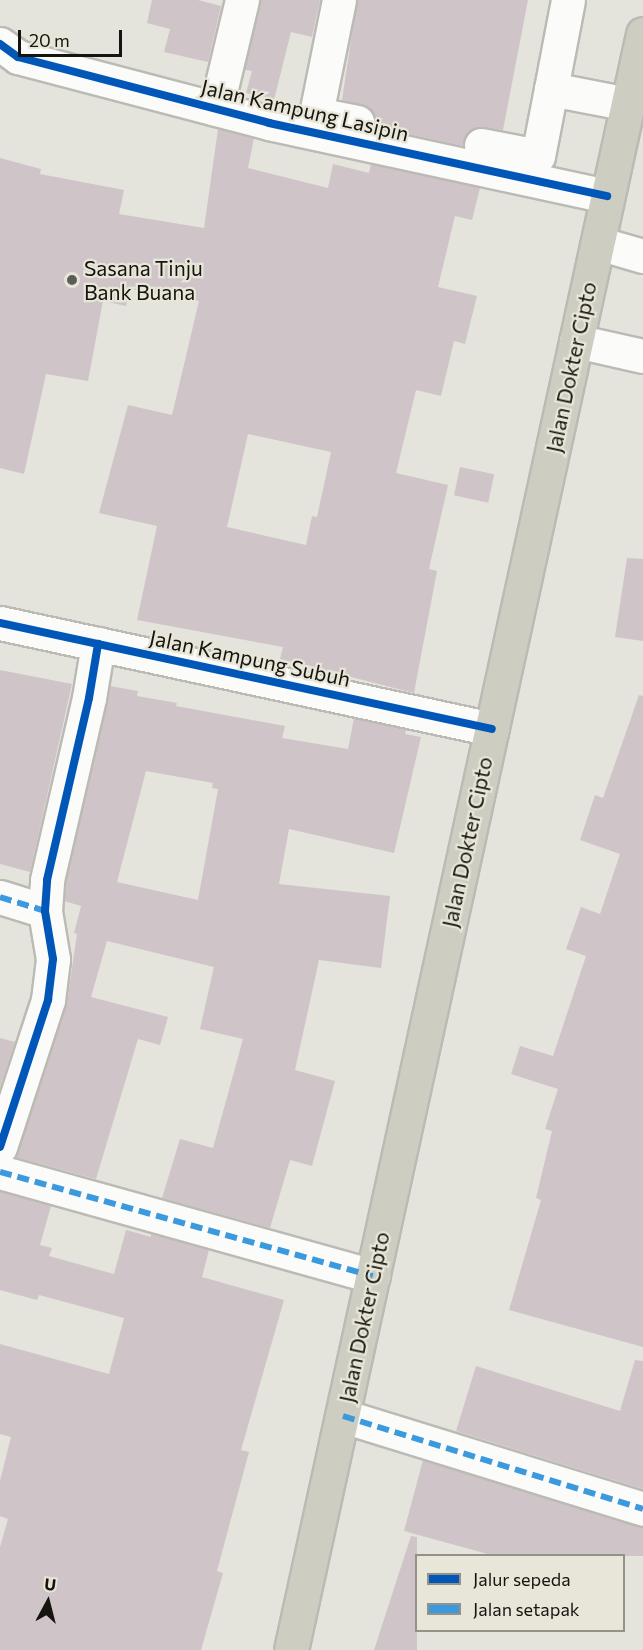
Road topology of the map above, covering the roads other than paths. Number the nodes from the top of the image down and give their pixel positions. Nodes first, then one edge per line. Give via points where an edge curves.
1 (242, 0) edge
2 (339, 0) edge
3 (568, 0) edge
4 (643, 34) edge
5 (0, 44) edge
6 (551, 89) junction
7 (628, 104) junction
8 (216, 109) junction
9 (608, 196) junction
10 (598, 243) junction
11 (643, 256) edge
12 (576, 341) junction
13 (643, 356) edge
14 (0, 623) edge
15 (98, 644) junction
16 (492, 729) junction
17 (0, 897) edge
18 (45, 910) junction
19 (0, 1148) edge
20 (0, 1172) edge
21 (373, 1276) junction
22 (343, 1416) junction
23 (643, 1509) edge
24 (291, 1650) edge

1 - 8 street
2 - 6 street via 316,114 538,156
3 - 6 street
4 - 7 highway, Jalan Dokter Cipto
5 - 8 street, Jalan Kampung Lasipin via 18,57
6 - 7 street
7 - 9 highway, Jalan Dokter Cipto
8 - 9 street, Jalan Kampung Lasipin
9 - 10 highway, Jalan Dokter Cipto
10 - 11 street
10 - 12 highway, Jalan Dokter Cipto
12 - 13 street
12 - 16 highway, Jalan Dokter Cipto
14 - 15 street, Jalan Kampung Subuh
15 - 16 street, Jalan Kampung Subuh
15 - 18 street via 47,880
16 - 21 highway, Jalan Dokter Cipto
17 - 18 street
18 - 19 street via 53,959 48,1000
20 - 21 street
21 - 22 highway, Jalan Dokter Cipto
22 - 23 street
22 - 24 highway, Jalan Dokter Cipto

